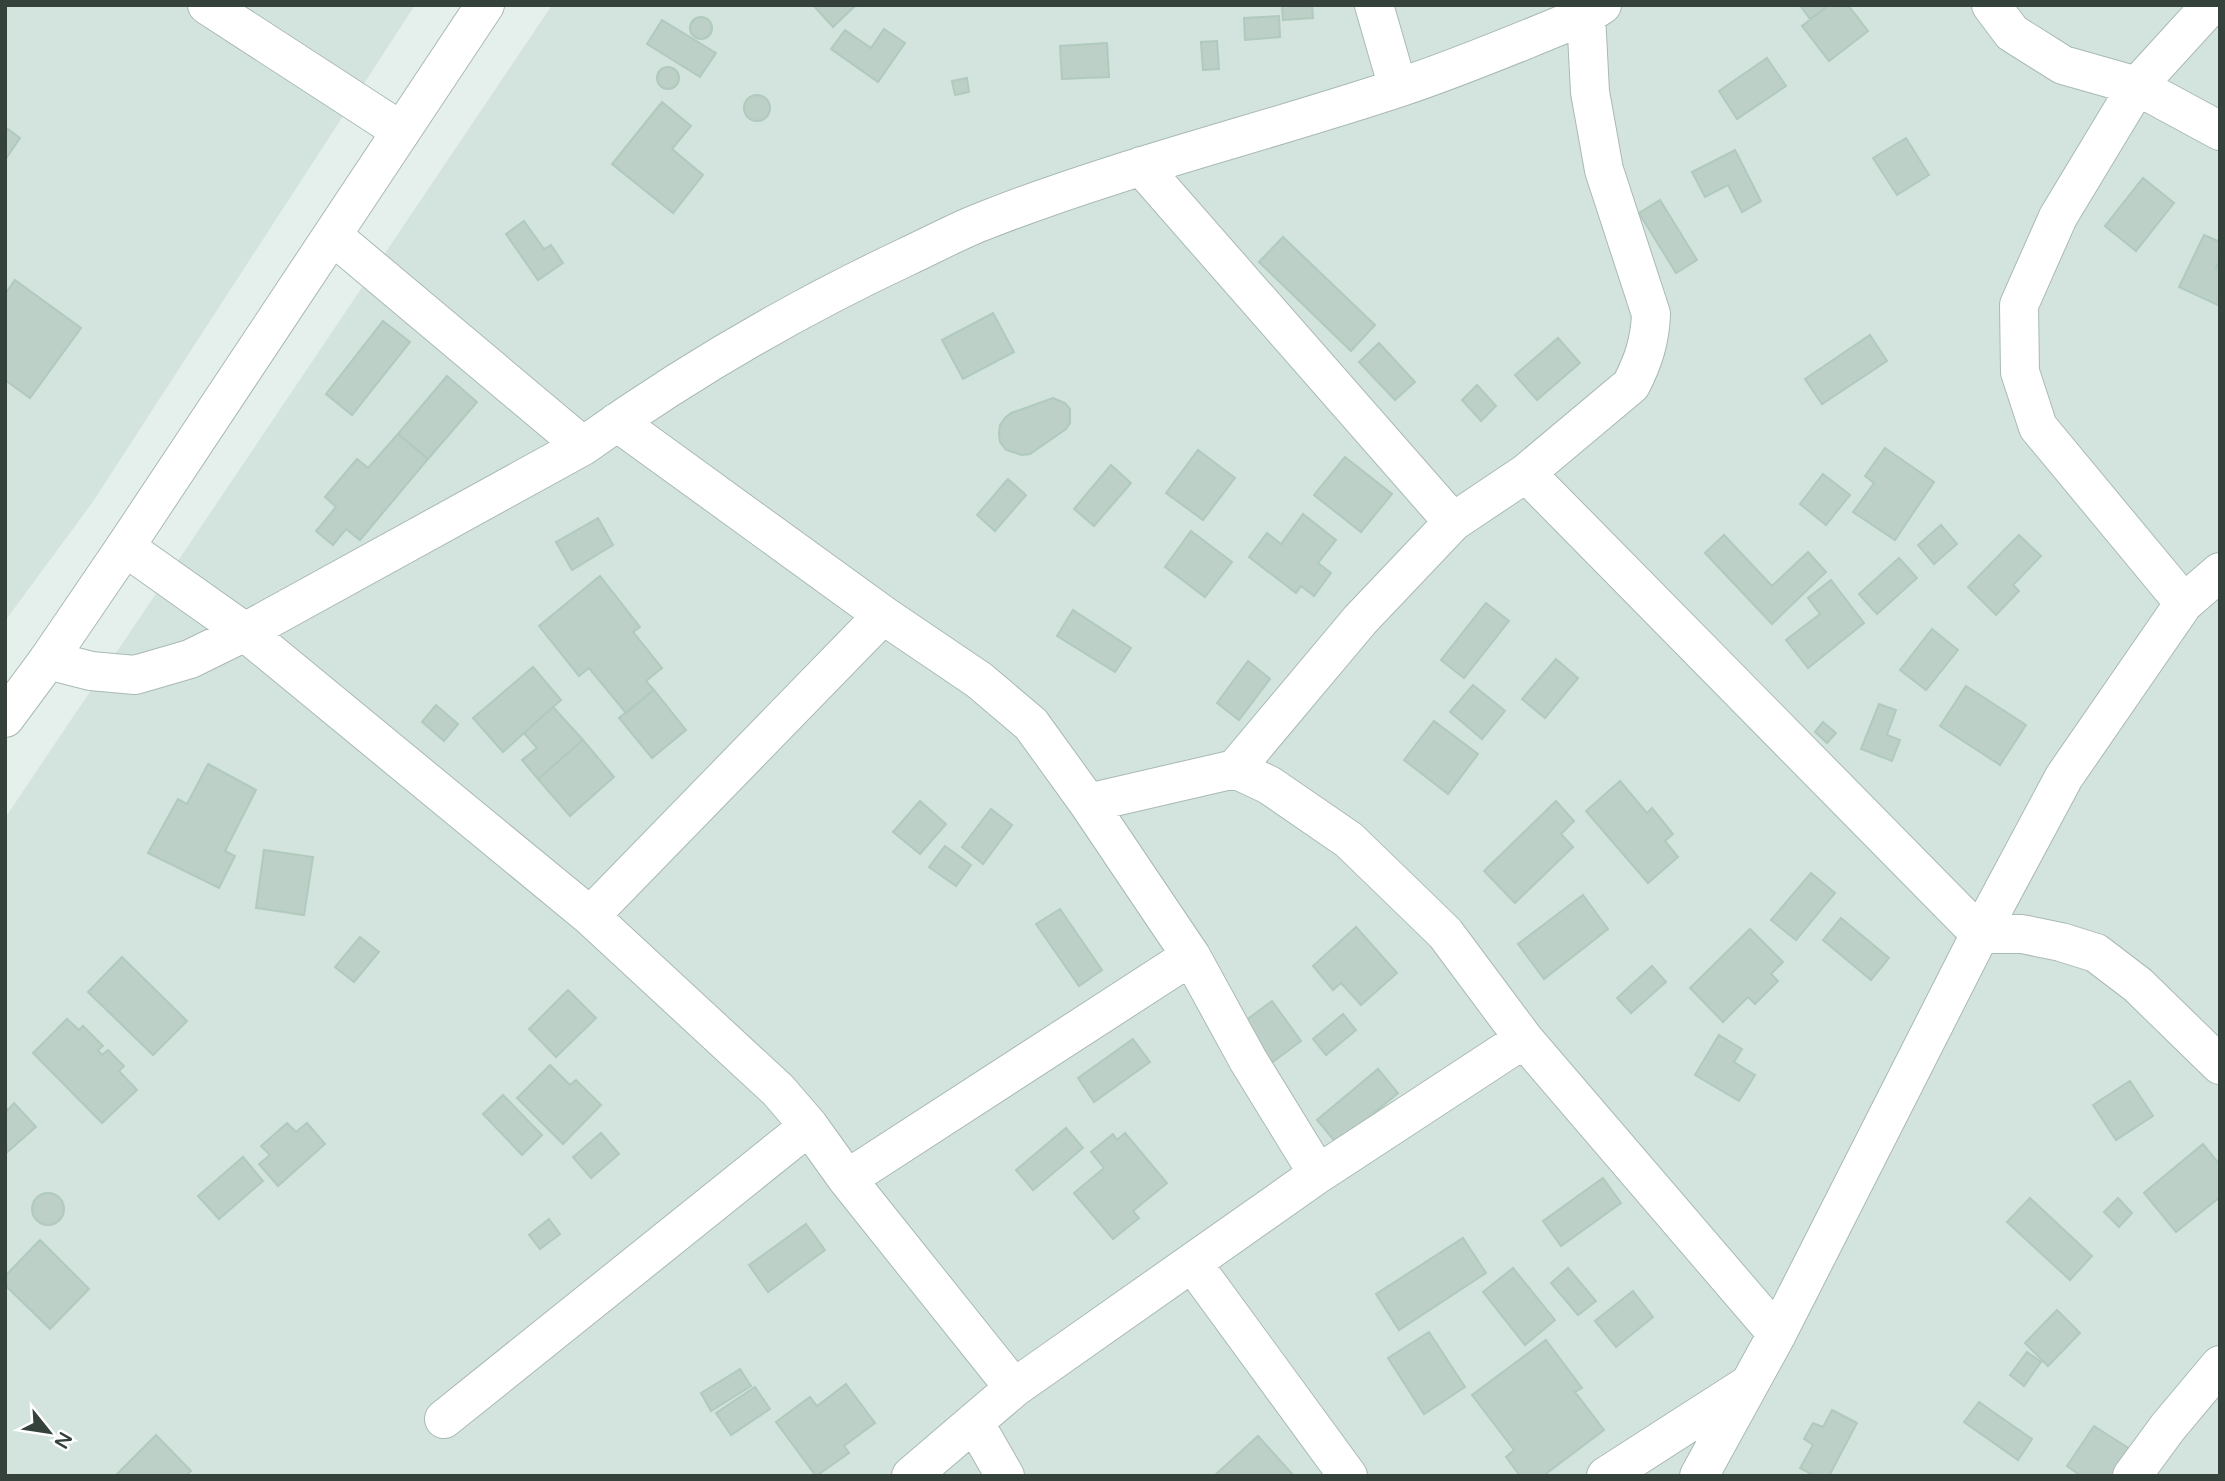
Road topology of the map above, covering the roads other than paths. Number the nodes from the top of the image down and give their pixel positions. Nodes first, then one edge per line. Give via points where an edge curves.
1 (207, 5) edge
2 (485, 5) edge
3 (1374, 5) edge
4 (1991, 5) edge
5 (2211, 5) edge
6 (1594, 10) edge
7 (2137, 86) junction
8 (1398, 88) junction
9 (401, 131) junction
10 (2220, 131) edge
11 (1141, 166) junction
12 (333, 236) junction
13 (617, 422) junction
14 (583, 446) junction
15 (1526, 473) junction
16 (1452, 522) junction
17 (125, 547) junction
18 (2220, 572) edge
19 (2184, 603) junction
20 (883, 615) junction
21 (245, 632) junction
22 (48, 660) junction
23 (5, 718) edge
24 (1235, 769) junction
25 (1088, 803) junction
26 (590, 916) junction
27 (1980, 934) junction
28 (1191, 956) junction
29 (1524, 1039) junction
30 (2220, 1065) edge
31 (810, 1126) junction
32 (1318, 1174) junction
33 (847, 1179) junction
34 (1193, 1264) junction
35 (1777, 1334) junction
36 (2220, 1365) edge
37 (1748, 1384) junction
38 (1014, 1388) junction
39 (444, 1419) dead end
40 (974, 1422) junction
41 (911, 1476) edge
42 (1005, 1476) edge
43 (1348, 1476) edge
44 (1606, 1476) edge
45 (1699, 1476) edge
46 (2132, 1476) edge

1 - 9 street
2 - 9 street
3 - 8 street
4 - 7 street via 2012,33 2063,65
5 - 7 street
6 - 8 street
6 - 15 street via 1590,92 1604,170 1651,314 1650,336 1631,385
7 - 10 street
7 - 19 street via 2058,217 2020,305 2020,372 2038,427
8 - 11 street
9 - 12 street
11 - 13 street via 984,220 866,276 740,344
11 - 16 street
12 - 14 street
12 - 17 street
13 - 14 street
13 - 20 street
14 - 21 street
15 - 16 street
15 - 27 street
16 - 24 street via 1360,620
17 - 21 street
17 - 22 street
18 - 19 street
19 - 27 street via 2064,777
20 - 25 street via 979,680 1031,724
20 - 26 street
21 - 22 street via 190,659 135,675 91,671
21 - 26 street
22 - 23 street
24 - 25 street
24 - 29 street via 1269,785 1349,840 1445,933
25 - 28 street
26 - 31 street via 778,1090
27 - 30 street via 2022,934 2096,953 2138,985
27 - 35 street
28 - 32 street
28 - 33 street
29 - 32 street
29 - 35 street
31 - 33 street
31 - 39 street
32 - 34 street
33 - 38 street
34 - 38 street
34 - 43 street
35 - 37 street
36 - 46 street
37 - 44 street
37 - 45 street
38 - 40 street
40 - 41 street
40 - 42 street

